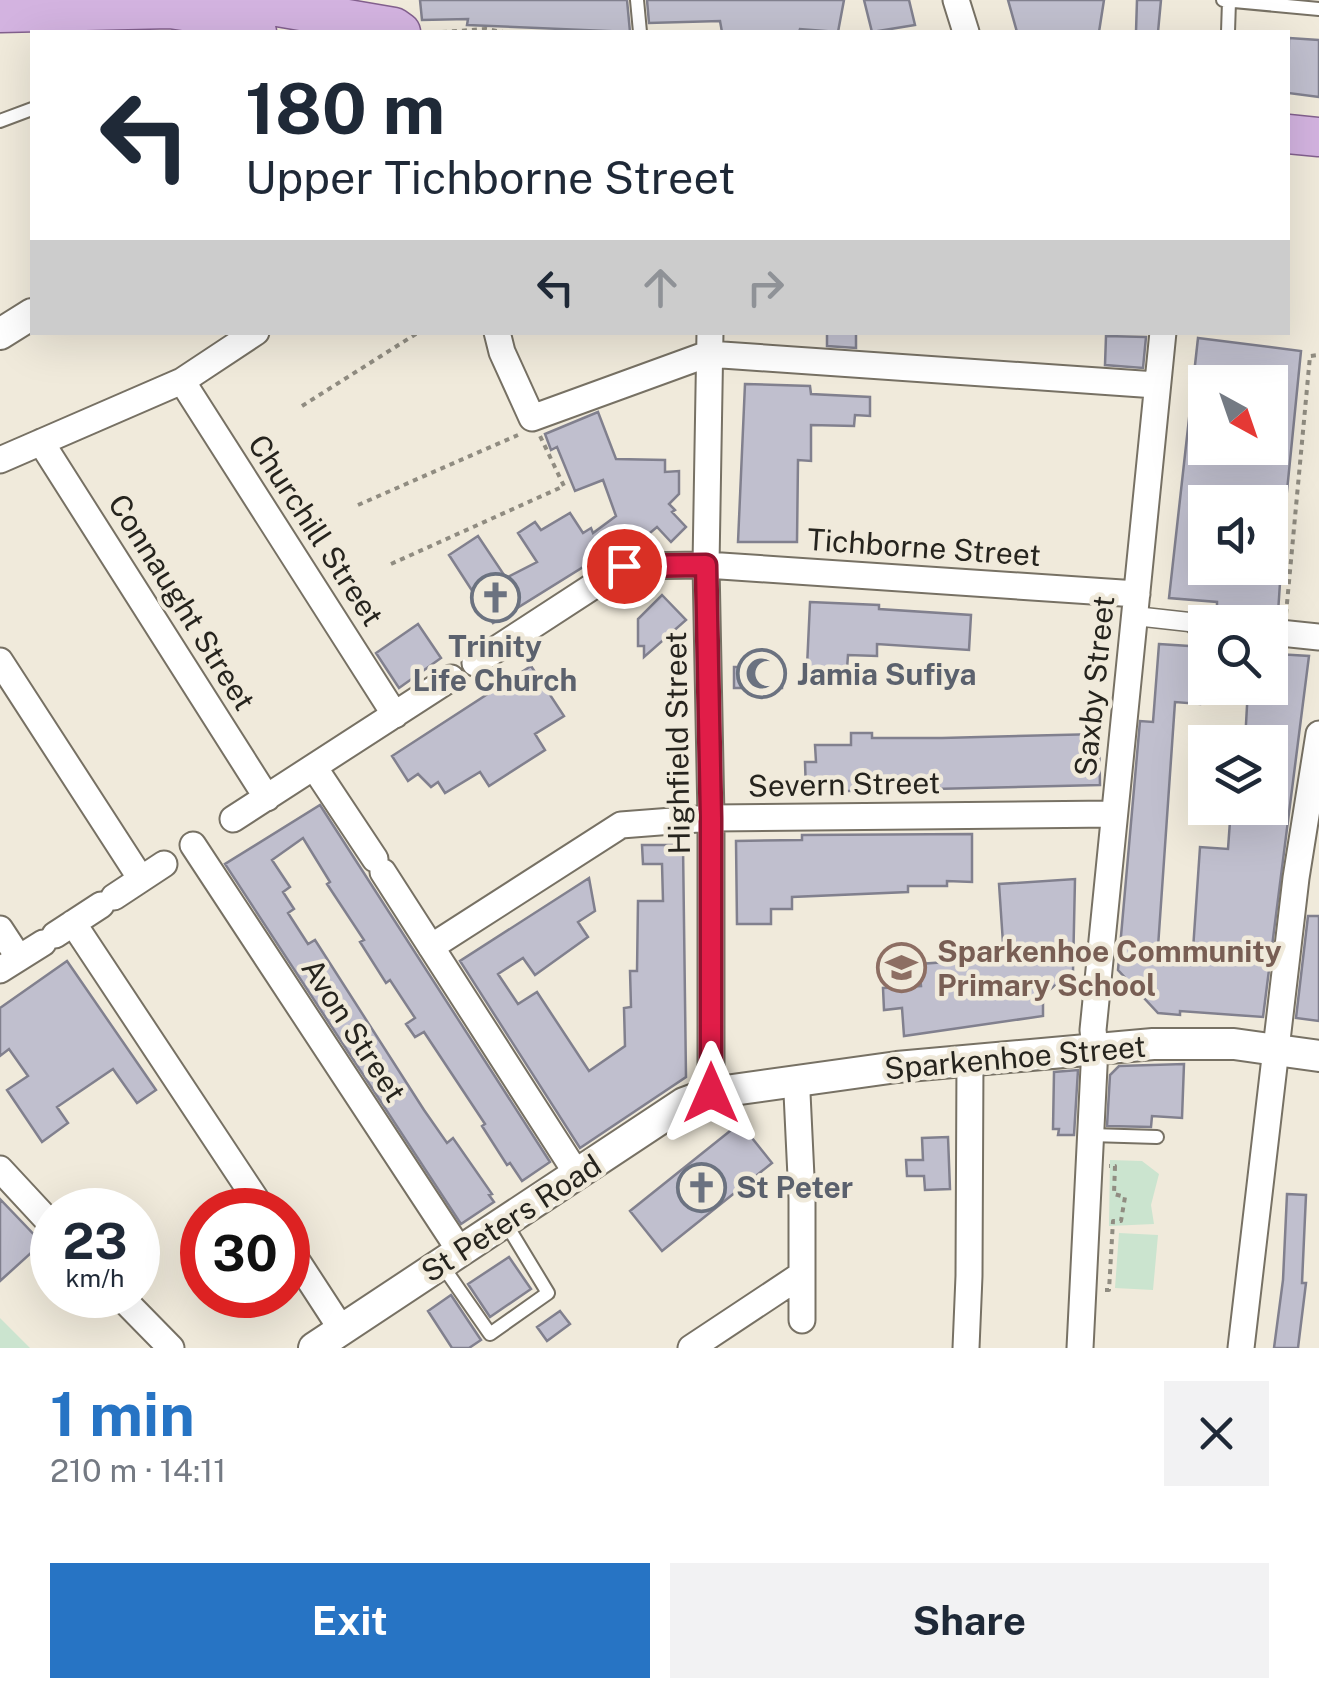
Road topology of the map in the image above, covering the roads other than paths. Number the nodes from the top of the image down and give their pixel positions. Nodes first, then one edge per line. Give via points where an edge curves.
1 (637, 0) edge
2 (1226, 0) edge
3 (1319, 9) edge
4 (0, 13) edge
5 (225, 16) edge
6 (336, 16) edge
7 (393, 20) edge
8 (640, 30) edge
9 (1228, 30) edge
10 (30, 110) edge
11 (0, 121) edge
12 (1290, 134) edge
13 (1319, 138) edge
14 (30, 315) edge
15 (0, 334) edge
16 (251, 335) edge
17 (498, 335) edge
18 (1163, 335) edge
19 (709, 343) edge
20 (182, 381) junction
21 (1156, 385) junction
22 (41, 442) junction
23 (0, 460) edge
24 (706, 565) junction
25 (1136, 605) junction
26 (1188, 619) edge
27 (1288, 634) edge
28 (1319, 637) edge
29 (0, 662) edge
30 (475, 663) dead end
31 (451, 678) dead end
32 (395, 714) junction
33 (1319, 734) edge
34 (314, 767) junction
35 (267, 798) junction
36 (1113, 814) junction
37 (711, 818) junction
38 (195, 844) junction
39 (142, 879) junction
40 (1308, 879) edge
41 (0, 929) edge
42 (57, 934) junction
43 (432, 946) junction
44 (9, 964) edge
45 (1095, 1047) junction
46 (1278, 1050) junction
47 (1319, 1056) edge
48 (970, 1059) junction
49 (711, 1093) junction
50 (798, 1093) dead end
51 (1091, 1135) junction
52 (1157, 1137) dead end
53 (0, 1170) edge
54 (578, 1174) junction
55 (247, 1188) edge
56 (30, 1202) edge
57 (505, 1222) junction
58 (450, 1257) junction
59 (801, 1275) junction
60 (310, 1281) edge
61 (142, 1318) edge
62 (802, 1320) dead end
63 (342, 1330) junction
64 (171, 1348) edge
65 (314, 1348) edge
66 (691, 1348) edge
67 (966, 1348) edge
68 (1080, 1348) edge
69 (1241, 1348) edge

1 - 8 lane
2 - 3 lane
2 - 9 lane
4 - 5 main road via 170,9
5 - 6 main road via 272,6
6 - 7 main road
10 - 11 lane
12 - 13 main road
14 - 15 street
16 - 20 street
17 - 19 street via 532,418
18 - 21 street, Saxby Street
19 - 21 street
19 - 24 street, Highfield Street
20 - 22 street
20 - 32 street, Churchill Street
21 - 25 street, Saxby Street
22 - 23 street
22 - 35 street, Connaught Street
24 - 25 street, Tichborne Street
24 - 30 street, Tichborne Street via 624,566
24 - 37 street, Highfield Street
25 - 26 street
25 - 36 street, Saxby Street
27 - 28 street
29 - 39 street
31 - 32 street
32 - 34 street
33 - 40 street
34 - 35 street
34 - 43 street
35 - 38 street
36 - 37 street, Severn Street
36 - 45 street, Saxby Street
37 - 43 street, Severn Street via 622,825
37 - 49 street, Highfield Street
38 - 39 street
38 - 58 street, Avon Street
39 - 42 street
40 - 46 street
41 - 44 street
42 - 44 street
42 - 55 street
43 - 54 street
45 - 46 street, Sparkenhoe Street via 1182,1042
45 - 48 street, Sparkenhoe Street
45 - 51 street, Saxby Street
46 - 47 street, Sparkenhoe Street
46 - 69 street
48 - 49 street, Sparkenhoe Street
48 - 67 street
49 - 54 street, St Peters Road via 684,1103
50 - 59 street
51 - 52 lane
51 - 68 street, Saxby Street
53 - 56 street
54 - 57 street, St Peters Road
57 - 58 street, St Peters Road
57 - 58 lane via 548,1294 490,1334
58 - 63 street, St Peters Road
59 - 62 street
59 - 66 street
60 - 63 street
61 - 64 street
63 - 65 street, St Peters Road

